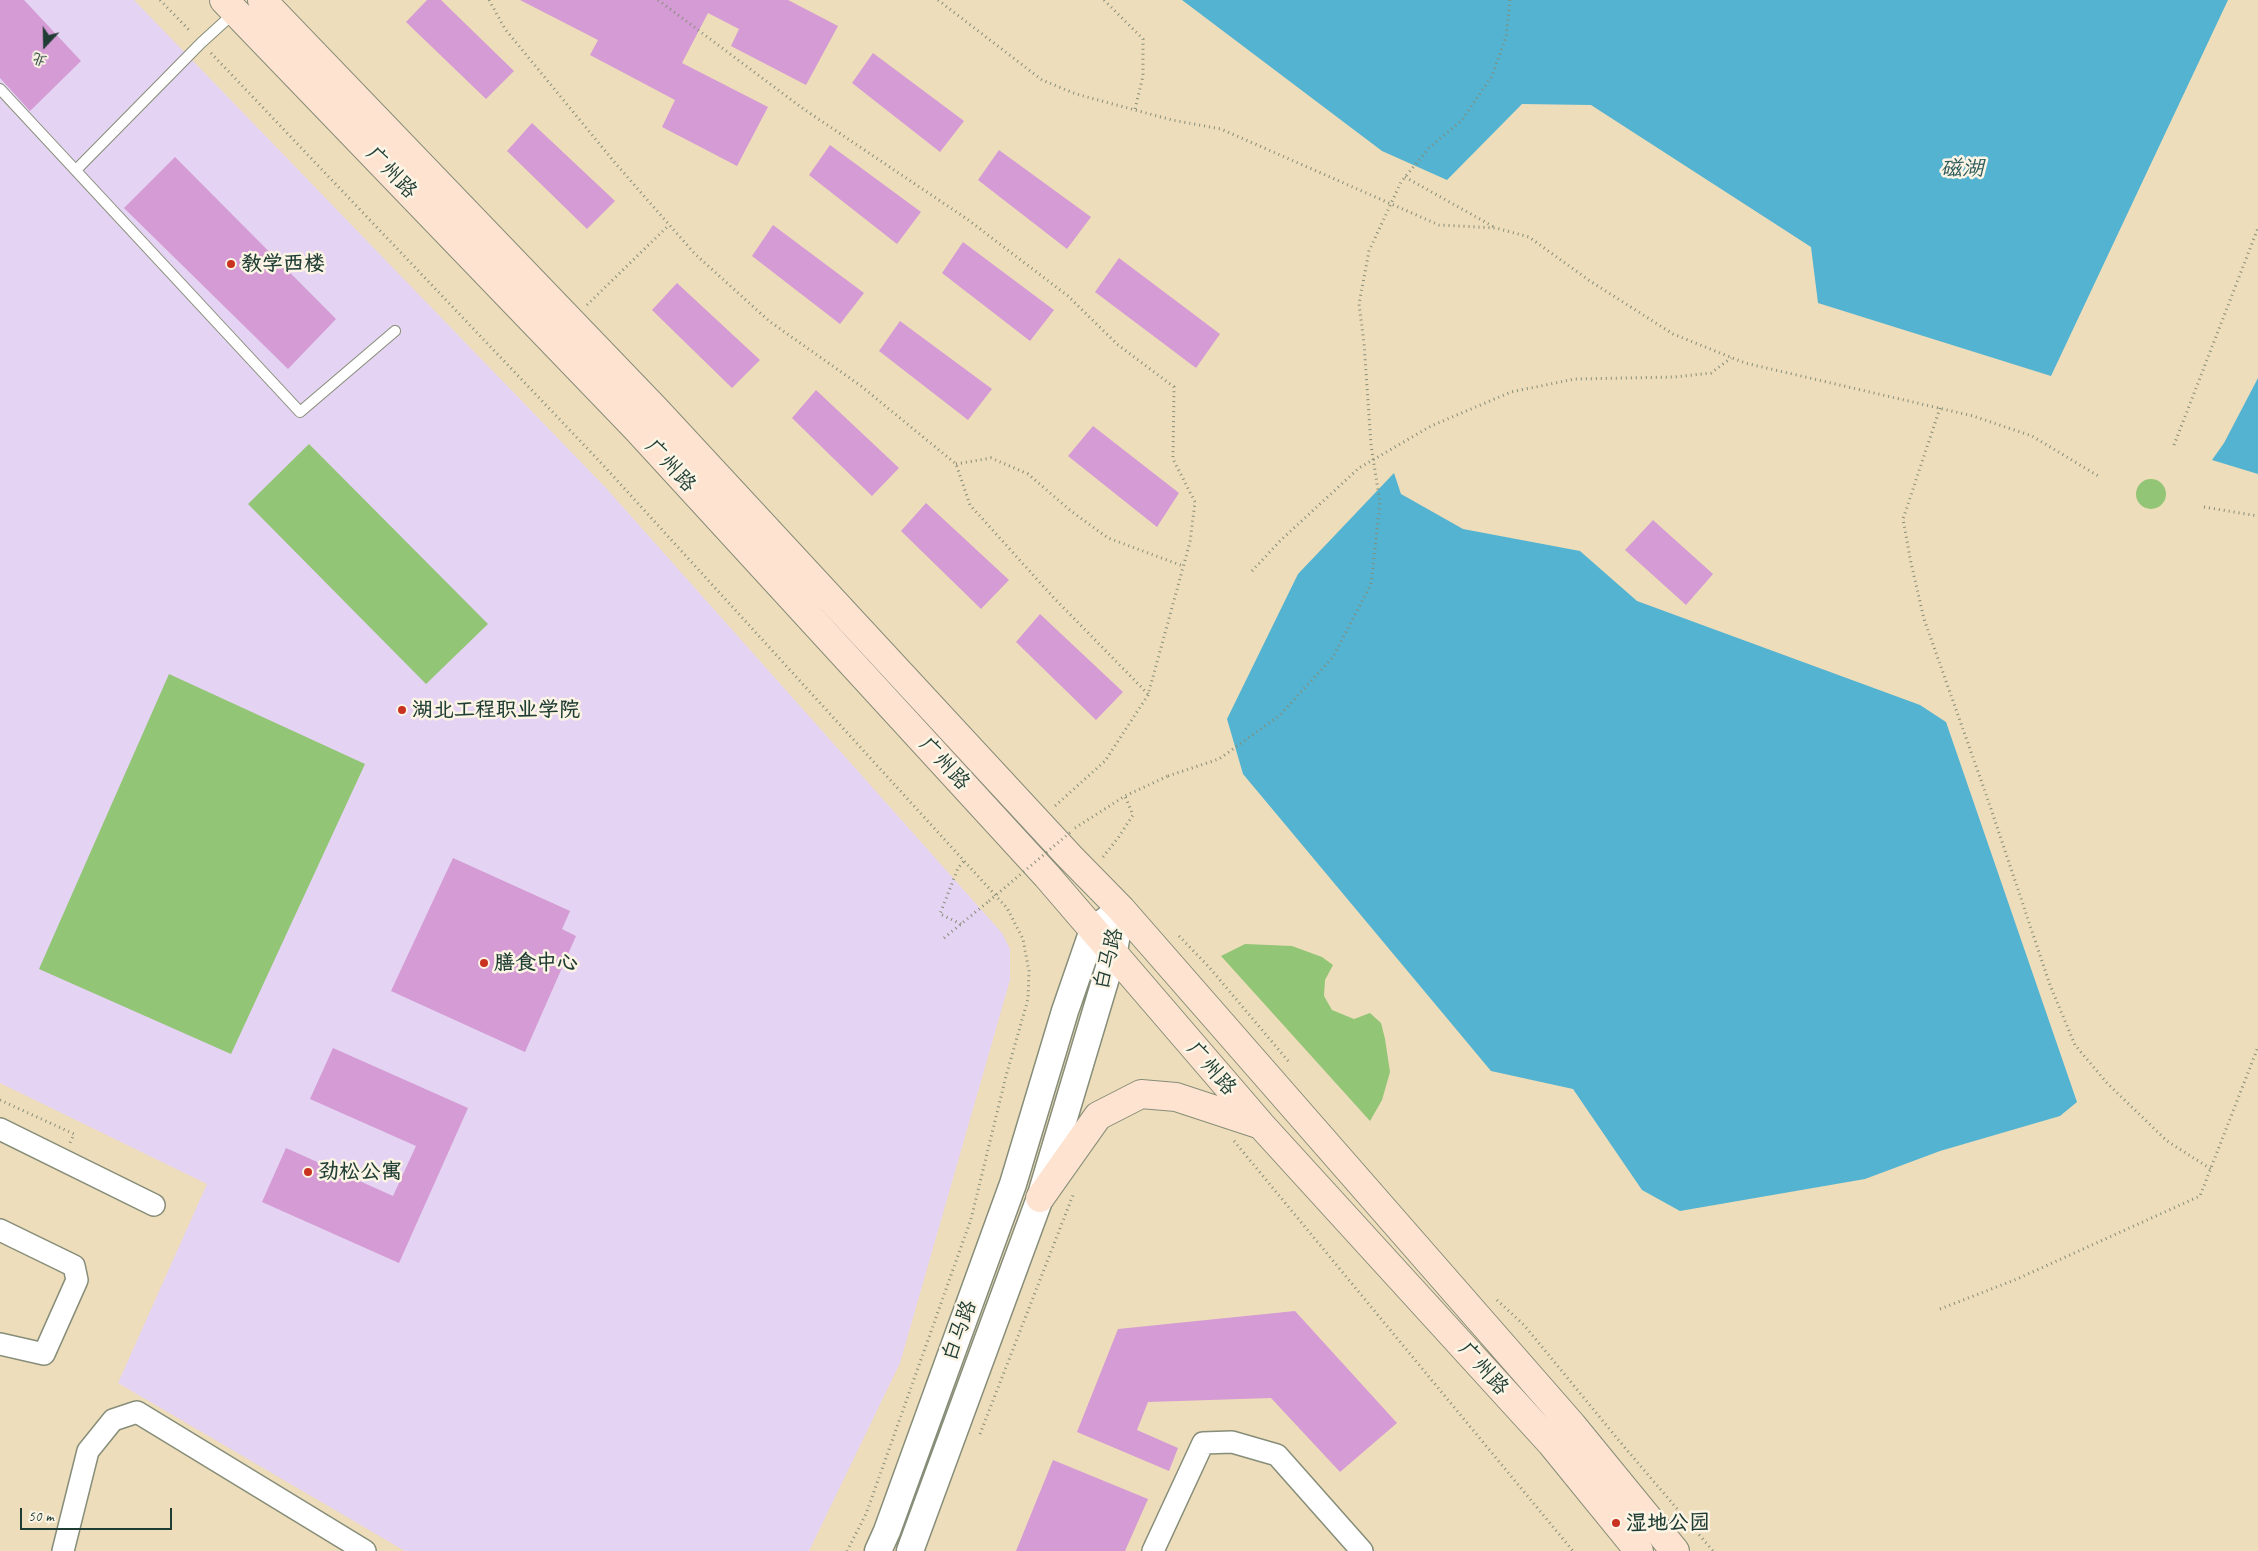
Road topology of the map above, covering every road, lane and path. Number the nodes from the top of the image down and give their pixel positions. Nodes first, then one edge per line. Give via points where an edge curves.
1 (160, 0) edge
2 (262, 0) edge
3 (489, 0) edge
4 (658, 0) edge
5 (938, 0) edge
6 (1104, 0) edge
7 (1510, 0) edge
8 (230, 6) edge
9 (201, 43) junction
10 (0, 89) edge
11 (1135, 109) junction
12 (76, 170) junction
13 (1405, 177) junction
14 (669, 225) junction
15 (1496, 228) junction
16 (2258, 228) edge
17 (586, 306) dead end
18 (395, 331) dead end
19 (1732, 358) junction
20 (1940, 408) junction
21 (2174, 445) dead end
22 (956, 464) junction
23 (2100, 477) dead end
24 (2204, 507) dead end
25 (2258, 516) edge
26 (1183, 566) junction
27 (1252, 571) dead end
28 (1148, 695) junction
29 (1125, 796) junction
30 (1038, 821) junction
31 (1101, 858) dead end
32 (964, 860) junction
33 (1121, 909) junction
34 (961, 924) junction
35 (1093, 930) junction
36 (944, 938) dead end
37 (1114, 952) junction
38 (2258, 1046) edge
39 (0, 1100) edge
40 (1261, 1125) junction
41 (0, 1129) edge
42 (1233, 1141) dead end
43 (62, 1160) junction
44 (2211, 1169) junction
45 (1076, 1188) dead end
46 (1040, 1198) junction
47 (154, 1205) dead end
48 (0, 1230) edge
49 (1940, 1309) dead end
50 (0, 1344) edge
51 (978, 1438) dead end
52 (63, 1551) edge
53 (365, 1551) edge
54 (847, 1551) edge
55 (878, 1551) edge
56 (910, 1551) edge
57 (1153, 1551) edge
58 (1362, 1551) edge
59 (1573, 1551) edge
60 (1639, 1551) edge
61 (1675, 1551) edge

1 - 9 path
2 - 30 main road, 广州路 via 656,410
3 - 14 path via 505,29
4 - 26 path via 805,110 974,225 1068,296 1118,344 1174,387 1174,459 1195,502
5 - 11 path via 1042,80 1076,94
6 - 11 path via 1143,38 1142,76
7 - 13 path, bridge via 1506,37 1492,76 1462,120 1429,148
8 - 9 lane
8 - 35 main road, 广州路 via 637,430
9 - 12 lane
9 - 32 path via 603,465
10 - 12 lane
11 - 15 path via 1221,129 1439,225
12 - 18 lane via 300,412
13 - 15 path
13 - 29 path, bridge via 1369,251 1359,304 1371,445 1380,502 1371,584 1332,657 1280,716 1219,759 1168,776
14 - 17 path
14 - 22 path via 694,253 769,321 861,386
15 - 19 path via 1529,236 1590,281 1673,334
16 - 21 path
19 - 20 path
19 - 27 path via 1712,373 1575,379 1511,392 1431,426 1359,468
20 - 23 path via 2032,436
20 - 44 path via 1903,519 1911,563 1924,619 2050,985 2075,1045 2107,1083 2166,1141
22 - 26 path via 991,458 1028,474 1108,538
22 - 28 path via 970,505
24 - 25 path
26 - 28 path
28 - 30 path via 1105,761
29 - 31 path via 1133,814
29 - 34 path, bridge via 1073,830
30 - 33 main road, 广州路
32 - 34 path via 940,914
32 - 54 path via 1007,908 1023,939 1029,971 1028,999 971,1219 866,1514
33 - 35 street, 白马路
33 - 37 street, 白马路
33 - 61 main road, 广州路 via 1572,1425
34 - 36 path
35 - 37 main road, 广州路
35 - 55 street, 白马路 via 1013,1184
37 - 40 main road, 广州路
37 - 46 street, 白马路
38 - 44 path
39 - 43 path via 74,1134
40 - 46 main road via 1176,1097 1141,1094 1098,1116
40 - 60 main road, 广州路 via 1551,1443
41 - 43 street
42 - 59 path
43 - 47 street
44 - 49 path via 2200,1196
45 - 51 path
46 - 56 street, 白马路
48 - 50 street via 74,1266 77,1280 44,1354
52 - 53 street via 88,1450 113,1420 137,1412
57 - 58 street via 1204,1443 1232,1442 1277,1455

